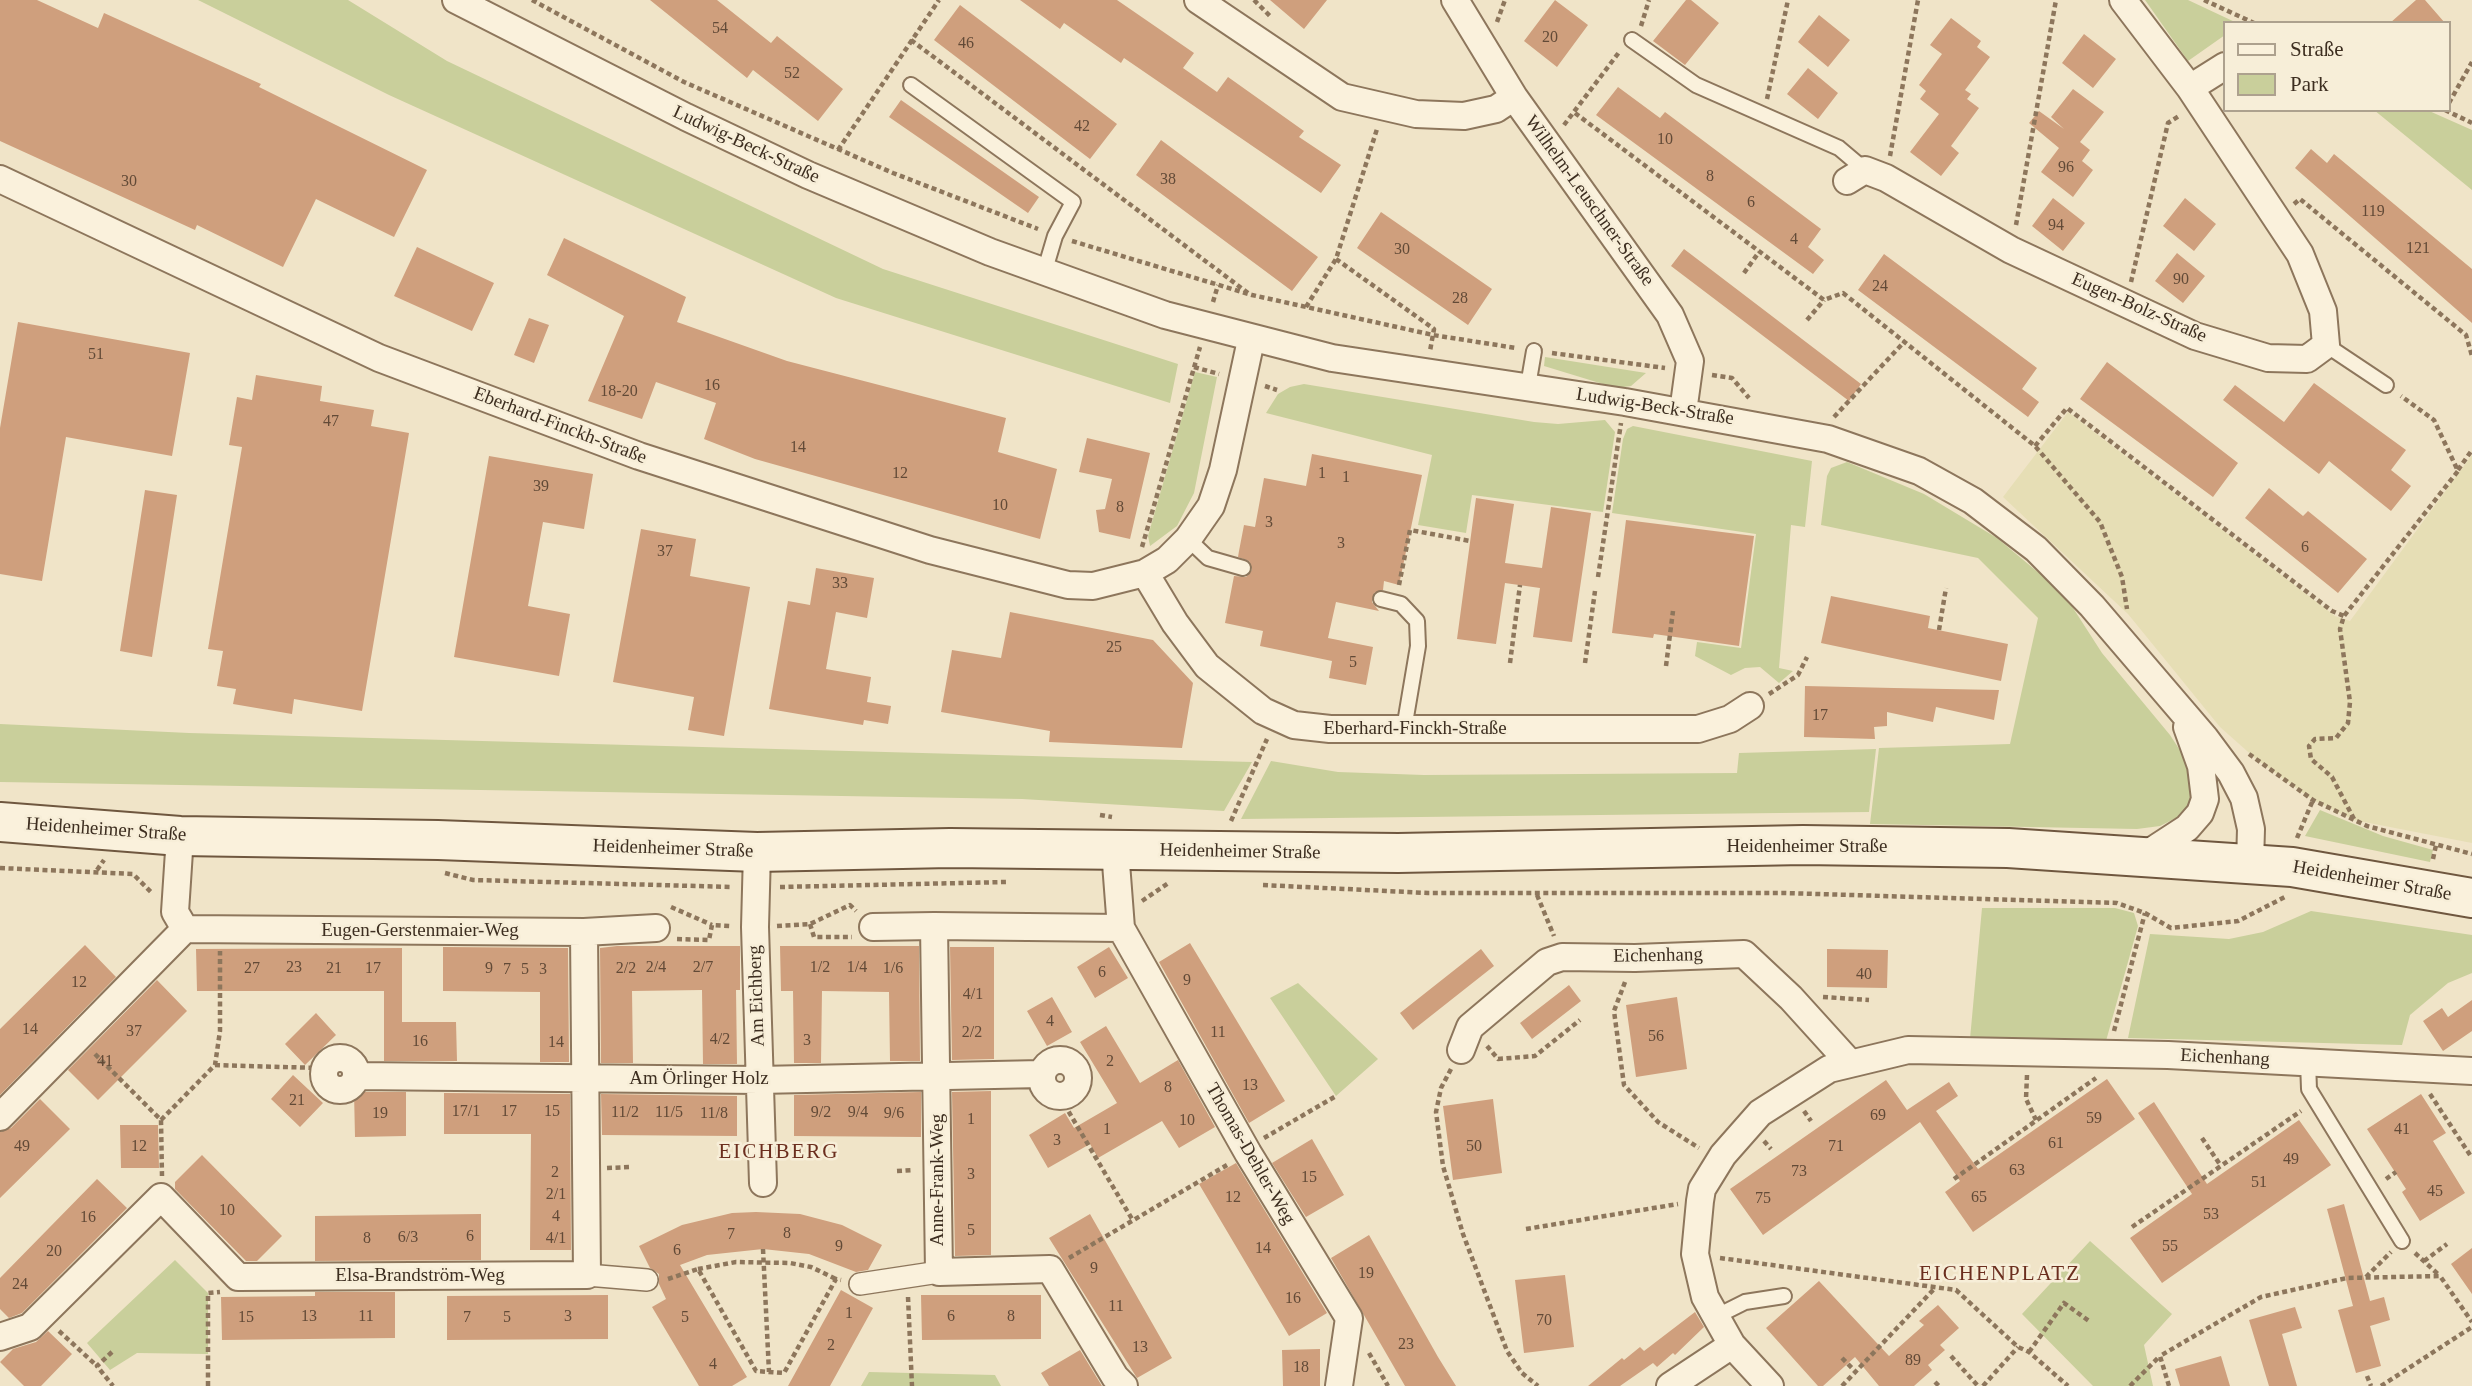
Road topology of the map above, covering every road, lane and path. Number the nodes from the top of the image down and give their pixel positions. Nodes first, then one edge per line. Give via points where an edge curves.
1 (456, 0) edge
2 (940, 0) edge
3 (1198, 0) edge
4 (1454, 0) edge
5 (1649, 0) edge
6 (1788, 0) edge
7 (1918, 0) edge
8 (2056, 0) edge
9 (2123, 0) edge
10 (2204, 0) edge
11 (2250, 21) edge
12 (911, 40) junction
13 (1632, 40) junction
14 (2472, 62) edge
15 (2224, 67) edge
16 (911, 85) dead end
17 (2195, 95) junction
18 (1514, 97) junction
19 (2451, 99) edge
20 (1383, 108) junction
21 (2449, 112) edge
22 (1764, 114) junction
23 (2472, 123) edge
24 (1892, 144) dead end
25 (838, 150) dead end
26 (1856, 175) joint
27 (0, 179) edge
28 (2277, 219) junction
29 (2011, 250) junction
30 (1759, 252) junction
31 (1336, 259) junction
32 (1044, 273) junction
33 (1744, 273) dead end
34 (1252, 295) dead end
35 (1824, 300) junction
36 (2126, 304) junction
37 (1306, 307) dead end
38 (1807, 320) dead end
39 (1205, 328) junction
40 (1433, 335) dead end
41 (1251, 340) junction
42 (1905, 341) junction
43 (2326, 345) junction
44 (1534, 351) dead end
45 (2472, 356) edge
46 (2386, 385) joint
47 (1528, 386) junction
48 (1625, 402) junction
49 (1683, 412) junction
50 (1826, 425) dead end
51 (2035, 446) junction
52 (2472, 450) edge
53 (2458, 471) junction
54 (1188, 539) junction
55 (1470, 541) dead end
56 (1243, 568) dead end
57 (1145, 573) junction
58 (1598, 577) dead end
59 (1399, 584) dead end
60 (1520, 585) dead end
61 (1946, 589) dead end
62 (1595, 591) dead end
63 (1381, 599) dead end
64 (1673, 611) dead end
65 (2128, 614) dead end
66 (2344, 616) junction
67 (1939, 630) dead end
68 (1807, 657) dead end
69 (1510, 663) dead end
70 (1585, 663) dead end
71 (1666, 666) dead end
72 (1784, 685) dead end
73 (1750, 706) dead end
74 (2180, 709) junction
75 (1275, 719) junction
76 (1404, 729) junction
77 (2313, 800) dead end
78 (2354, 820) junction
79 (2, 822) edge
80 (1231, 826) dead end
81 (180, 836) junction
82 (2436, 845) junction
83 (1115, 850) junction
84 (757, 852) junction
85 (2472, 854) edge
86 (2144, 856) junction
87 (2433, 859) dead end
88 (2250, 863) junction
89 (0, 868) edge
90 (1174, 880) dead end
91 (1259, 884) dead end
92 (1537, 895) junction
93 (2285, 897) dead end
94 (2472, 898) edge
95 (2145, 913) junction
96 (180, 921) junction
97 (1120, 922) junction
98 (810, 924) junction
99 (712, 925) junction
100 (934, 926) junction
101 (873, 927) junction
102 (656, 928) junction
103 (755, 928) junction
104 (584, 932) junction
105 (220, 945) dead end
106 (1562, 957) junction
107 (1635, 958) junction
108 (1869, 1000) dead end
109 (1804, 1011) junction
110 (1580, 1020) dead end
111 (1466, 1038) junction
112 (80, 1039) junction
113 (2028, 1053) junction
114 (2108, 1056) junction
115 (1849, 1062) junction
116 (2308, 1062) junction
117 (215, 1065) junction
118 (2429, 1070) junction
119 (2472, 1071) edge
120 (324, 1073) joint
121 (938, 1074) junction
122 (587, 1078) junction
123 (760, 1080) junction
124 (1336, 1096) dead end
125 (1060, 1097) joint
126 (2316, 1101) junction
127 (0, 1117) edge
128 (2036, 1120) junction
129 (161, 1121) junction
130 (2202, 1138) dead end
131 (1247, 1151) junction
132 (2472, 1158) edge
133 (1719, 1161) junction
134 (2221, 1166) junction
135 (162, 1168) dead end
136 (1954, 1179) dead end
137 (763, 1183) dead end
138 (1700, 1201) junction
139 (1132, 1219) junction
140 (2132, 1227) dead end
141 (1526, 1230) dead end
142 (2402, 1241) junction
143 (2447, 1244) dead end
144 (764, 1249) dead end
145 (1695, 1254) junction
146 (764, 1261) junction
147 (2424, 1261) junction
148 (698, 1269) junction
149 (1050, 1269) junction
150 (939, 1272) junction
151 (587, 1275) junction
152 (2440, 1276) junction
153 (2366, 1277) junction
154 (836, 1279) junction
155 (646, 1280) joint
156 (860, 1284) joint
157 (1936, 1288) junction
158 (208, 1293) dead end
159 (1784, 1297) dead end
160 (42, 1315) junction
161 (1715, 1317) junction
162 (2089, 1321) dead end
163 (2472, 1324) edge
164 (909, 1327) dead end
165 (0, 1337) edge
166 (1732, 1345) junction
167 (2018, 1347) junction
168 (112, 1352) dead end
169 (2029, 1352) junction
170 (1369, 1353) dead end
171 (1951, 1356) dead end
172 (2160, 1356) junction
173 (1842, 1358) dead end
174 (97, 1366) junction
175 (769, 1372) junction
176 (1856, 1372) junction
177 (2367, 1376) dead end
178 (2388, 1384) edge
179 (113, 1386) edge
180 (208, 1386) edge
181 (912, 1386) edge
182 (1124, 1386) edge
183 (1339, 1386) edge
184 (1388, 1386) edge
185 (1538, 1386) edge
186 (1670, 1386) edge
187 (1770, 1386) edge
188 (1842, 1386) edge
189 (1980, 1386) edge
190 (2068, 1386) edge
191 (2130, 1386) edge
192 (2169, 1386) edge
193 (2371, 1386) edge
194 (2381, 1386) edge

1 - 32 street, Ludwig-Beck-Straße via 808,175
2 - 12 path
3 - 20 street via 1342,97
4 - 18 street, Wilhelm-Leuschner-Straße
5 - 13 path via 1645,19
6 - 22 path
7 - 24 path
8 - 29 path
9 - 17 street
10 - 11 path
12 - 25 path
12 - 34 path
13 - 22 lane via 1696,85
13 - 30 path via 1575,113
14 - 19 path
15 - 17 street
16 - 32 lane via 1073,202 1055,236
17 - 28 street
17 - 36 path via 2168,123
18 - 20 street via 1496,109 1464,116
18 - 49 street, Wilhelm-Leuschner-Straße via 1674,321 1689,361
20 - 31 path
21 - 23 path
22 - 26 lane via 1839,148
26 - 29 street, Eugen-Bolz-Straße via 1907,189
27 - 57 street, Eberhard-Finckh-Straße via 368,353 639,456 930,551 1069,585 1093,586
28 - 43 street via 2300,254 2323,311
28 - 45 path via 2300,198 2466,335
29 - 36 street, Eugen-Bolz-Straße
30 - 33 path
30 - 35 path
31 - 37 path
31 - 40 path via 1434,329
32 - 39 street, Ludwig-Beck-Straße
35 - 38 path
35 - 42 path via 1843,293
36 - 43 street, Eugen-Bolz-Straße via 2195,336 2269,358 2307,359
39 - 41 street, Ludwig-Beck-Straße
39 - 57 path via 1142,546
41 - 47 street, Ludwig-Beck-Straße via 1377,365
41 - 54 street, Eberhard-Finckh-Straße via 1223,470 1211,506
42 - 50 path
42 - 51 path
43 - 46 lane
44 - 47 lane
46 - 53 path via 2434,420
47 - 48 street, Ludwig-Beck-Straße
48 - 49 street, Ludwig-Beck-Straße
48 - 58 path
49 - 74 street, Ludwig-Beck-Straße via 1828,439 1919,471 1973,501 2036,549
51 - 65 path via 2100,522 2122,576
51 - 66 path via 2067,408
52 - 53 path
53 - 66 path
54 - 56 lane via 1208,558
54 - 57 street, Eberhard-Finckh-Straße
55 - 59 path via 1410,530
57 - 75 street, Eberhard-Finckh-Straße via 1207,666
60 - 69 path
61 - 67 path
62 - 70 path
63 - 76 lane via 1401,604 1417,621 1418,646
64 - 71 path
66 - 78 path via 2340,629 2350,702 2348,723 2336,738 2315,739 2309,747 2311,759 2332,777
68 - 72 path via 1798,675
73 - 76 street, Eberhard-Finckh-Straße via 1730,719 1698,729
74 - 86 street, Ludwig-Beck-Straße via 2201,766 2205,799 2187,828
74 - 88 street, Ludwig-Beck-Straße via 2217,752 2241,790 2250,829
75 - 76 street, Eberhard-Finckh-Straße via 1319,729
75 - 80 path
77 - 78 path
78 - 82 path
79 - 81 main road, Heidenheimer Straße
81 - 84 main road, Heidenheimer Straße
81 - 96 street
82 - 85 path
82 - 87 path
83 - 84 main road, Heidenheimer Straße
83 - 86 main road, Heidenheimer Straße via 1425,853 1803,845 2008,848
83 - 97 street, Thomas-Dehler-Weg
84 - 103 street, Am Eichberg
86 - 88 main road, Heidenheimer Straße
88 - 94 main road, Heidenheimer Straße
89 - 96 path via 133,874 165,911
90 - 97 path
91 - 92 path
92 - 95 path via 1784,893 2117,903
92 - 106 path
93 - 95 path via 2238,921 2171,928
95 - 114 path
96 - 104 street, Eugen-Gerstenmaier-Weg
96 - 112 street
97 - 100 street
97 - 131 street, Thomas-Dehler-Weg
98 - 101 path via 850,905
98 - 101 path via 814,937 883,938
98 - 103 path
99 - 102 path via 670,907
99 - 102 path via 709,940 649,939
99 - 103 path
100 - 101 street
100 - 121 street, Anne-Frank-Weg
102 - 104 street, Eugen-Gerstenmaier-Weg
103 - 123 street, Am Eichberg
104 - 122 street
105 - 117 path via 220,1031
106 - 107 street, Eichenhang
106 - 111 street via 1547,962
107 - 109 street, Eichenhang via 1744,954
107 - 133 path via 1614,1011 1624,1085 1658,1122
108 - 109 path via 1803,995
109 - 115 street, Eichenhang
110 - 111 path via 1535,1056 1516,1059 1498,1059
111 - 185 path via 1441,1088 1436,1112 1443,1166 1507,1351
112 - 127 street
112 - 129 path
113 - 114 street, Eichenhang
113 - 115 street, Eichenhang via 1908,1049
113 - 128 path via 2026,1099
114 - 116 street, Eichenhang
114 - 128 path via 2097,1077
115 - 133 street, Eichenhang via 1829,1069 1760,1113
116 - 118 street, Eichenhang
116 - 126 lane via 2309,1089
117 - 120 path via 318,1068
117 - 129 path
118 - 119 street, Eichenhang
118 - 132 path via 2429,1091
120 - 122 street, Am Örlinger Holz via 328,1062 343,1057 353,1063 356,1076
121 - 123 street, Am Örlinger Holz
121 - 125 street, Am Örlinger Holz via 1041,1074 1058,1059 1074,1066 1078,1080 1073,1091
121 - 150 street, Anne-Frank-Weg
122 - 123 street, Am Örlinger Holz
122 - 151 street
123 - 137 street, Am Eichberg
124 - 131 path
125 - 139 path
126 - 134 path
126 - 142 lane
128 - 136 path
129 - 135 path
130 - 134 path
131 - 139 path
131 - 183 street, Thomas-Dehler-Weg via 1349,1318
133 - 138 street, Eichenhang
134 - 140 path
138 - 141 path
138 - 145 street, Eichenhang
139 - 149 path
142 - 147 path
142 - 153 path
143 - 147 path
144 - 146 path
145 - 157 path
145 - 161 street, Eichenhang
146 - 148 path
146 - 154 path via 811,1267
146 - 175 path
147 - 152 path
148 - 155 path via 664,1280
148 - 175 path via 755,1371
149 - 150 street, Anne-Frank-Weg
149 - 182 street
150 - 156 street
151 - 155 street
151 - 160 street, Elsa-Brandström-Weg via 238,1277 161,1198
152 - 153 path
152 - 163 path
153 - 172 path via 2262,1297
154 - 156 path
154 - 175 path via 784,1373
157 - 167 path via 1956,1290
157 - 176 path
158 - 180 path
159 - 161 lane via 1745,1302
160 - 165 street, Elsa-Brandström-Weg via 30,1327
160 - 174 path
161 - 166 street, Eichenhang
162 - 169 path via 2064,1303
163 - 178 path
164 - 181 path
166 - 186 street
166 - 187 street, Eichenhang
167 - 169 path
167 - 189 path
168 - 174 path
169 - 190 path
170 - 184 path
171 - 189 path
172 - 191 path
172 - 192 path
173 - 176 path
174 - 179 path
176 - 188 path
177 - 193 path
178 - 194 path

